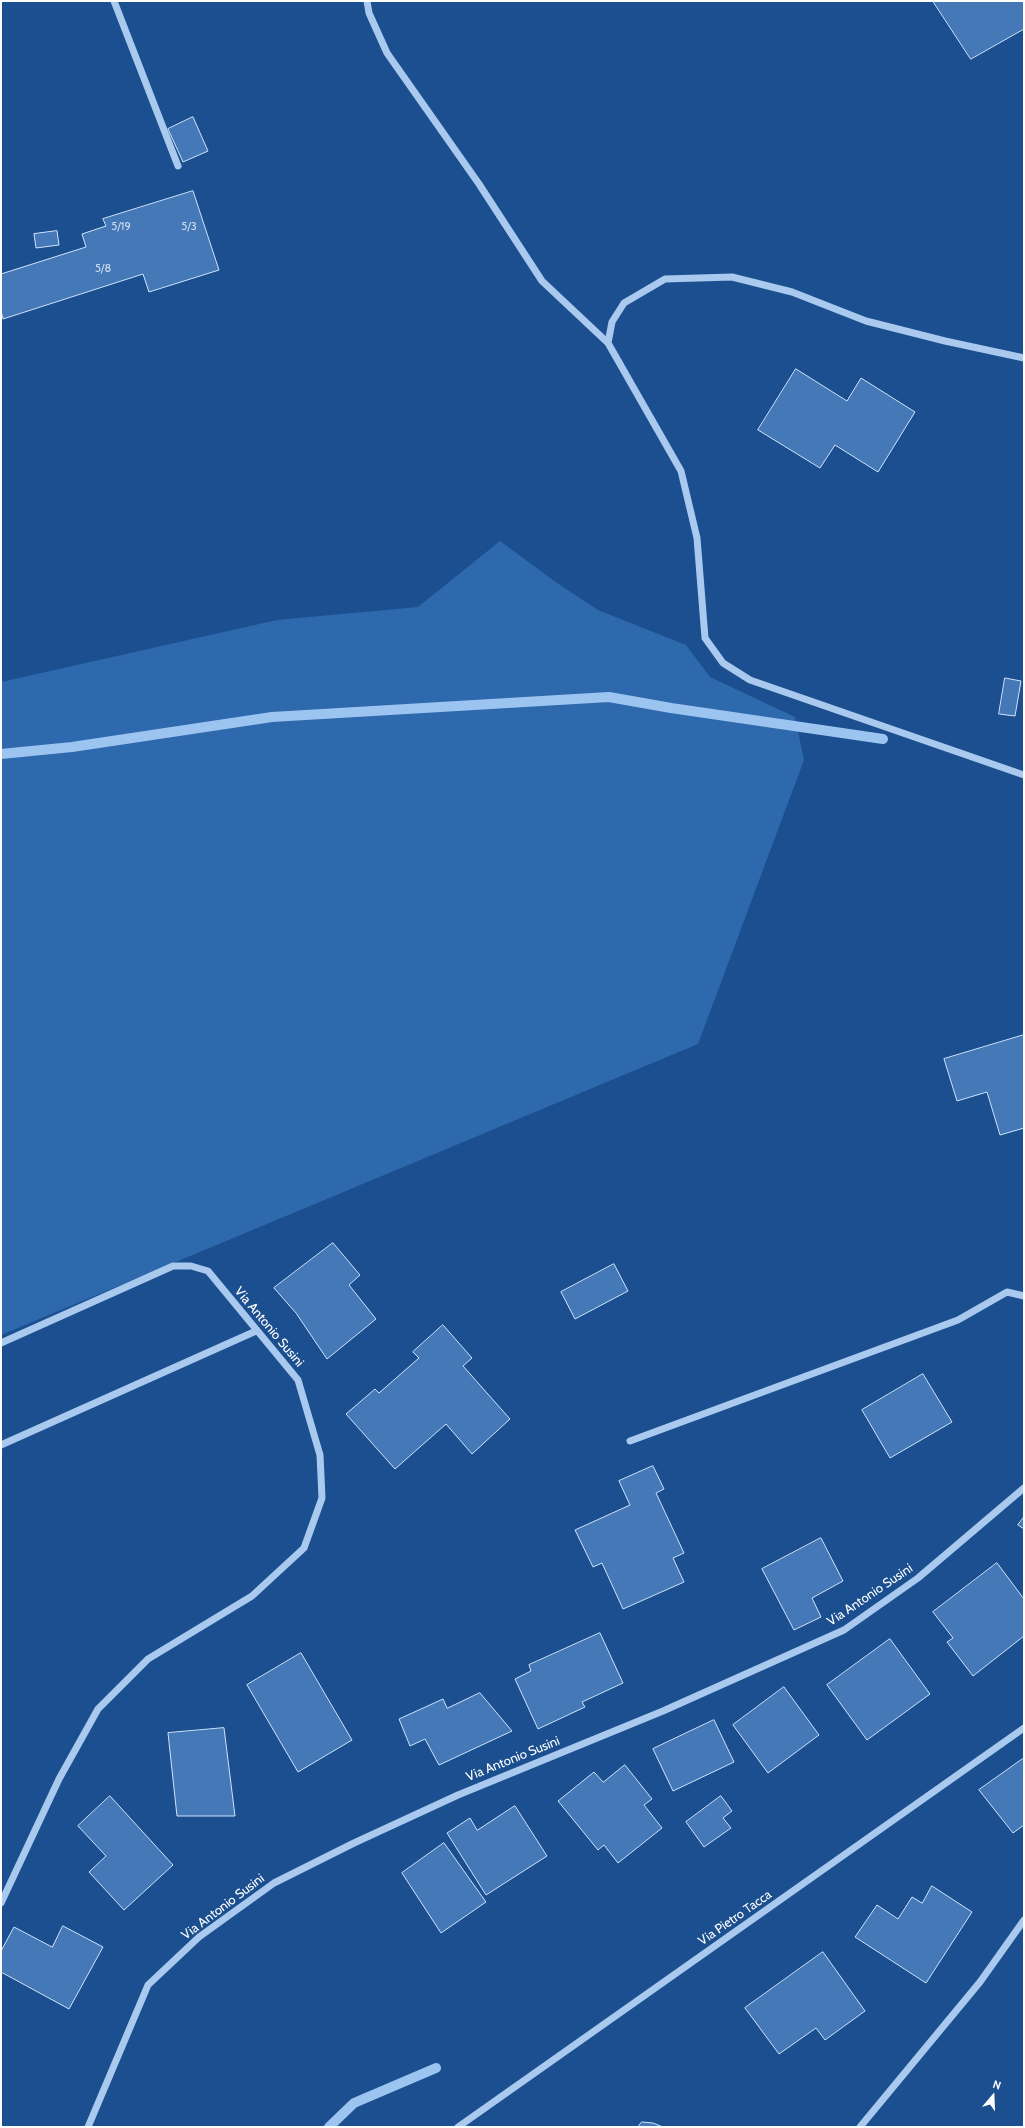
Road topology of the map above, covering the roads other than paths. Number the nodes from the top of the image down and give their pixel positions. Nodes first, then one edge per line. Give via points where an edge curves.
1 (114, 1) edge
2 (367, 1) edge
3 (178, 166) dead end
4 (608, 343) junction
5 (1024, 358) edge
6 (1024, 775) edge
7 (1024, 1296) edge
8 (256, 1331) junction
9 (1, 1343) edge
10 (630, 1441) dead end
11 (1, 1445) edge
12 (1024, 1488) edge
13 (1024, 1728) edge
14 (1, 1903) edge
15 (1024, 1920) edge
16 (88, 2127) edge
17 (458, 2127) edge
18 (860, 2127) edge

1 - 3 street
2 - 4 street via 369,14 387,53 479,184 542,281
4 - 5 street via 612,322 624,304 665,279 732,277 792,292 866,321
4 - 6 street via 681,471 697,538 705,638 723,663 750,680
7 - 10 street via 1007,1292 958,1320
8 - 9 street, Via Antonio Susini via 208,1271 191,1266 173,1266
8 - 11 street
8 - 14 street, Via Antonio Susini via 298,1380 320,1455 322,1498 304,1548 252,1596 148,1659 98,1708 59,1779
12 - 16 street, Via Antonio Susini via 918,1578 844,1630 663,1711 458,1795 274,1883 199,1937 148,1985
13 - 17 street, Via Pietro Tacca
15 - 18 street via 980,1982

